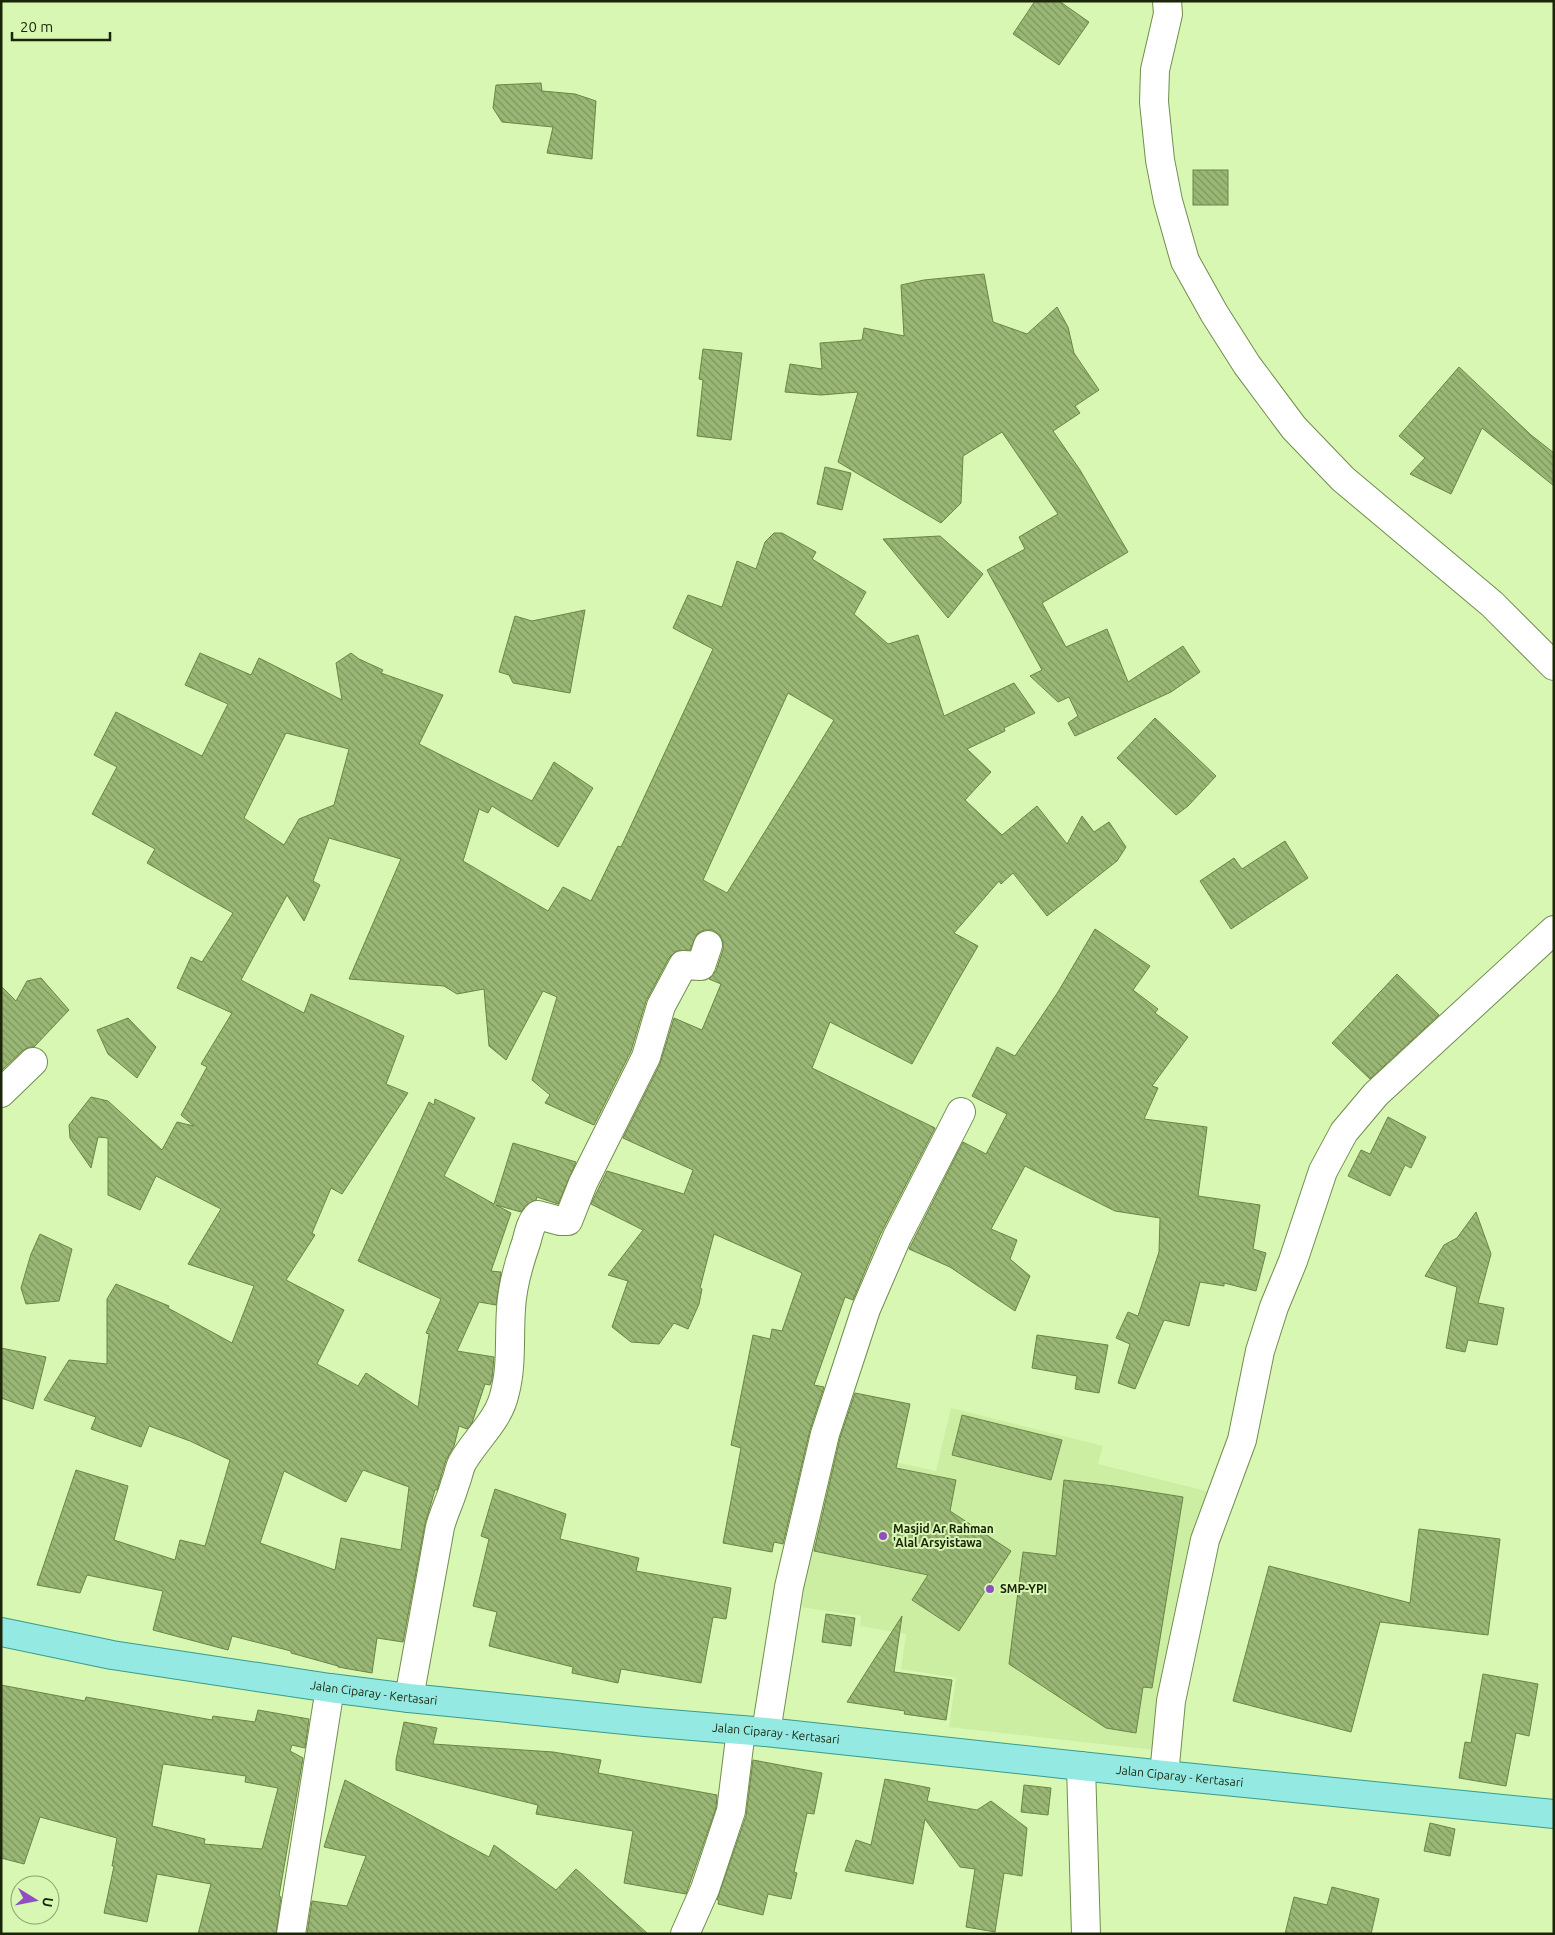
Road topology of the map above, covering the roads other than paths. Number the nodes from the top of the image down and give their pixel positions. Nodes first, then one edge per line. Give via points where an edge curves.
1 (1168, 1) edge
2 (1554, 666) edge
3 (1554, 930) edge
4 (708, 945) dead end
5 (33, 1062) dead end
6 (1, 1093) edge
7 (960, 1112) dead end
8 (1, 1632) edge
9 (330, 1688) junction
10 (409, 1698) junction
11 (753, 1731) junction
12 (1081, 1766) junction
13 (1164, 1775) junction
14 (1554, 1814) edge
15 (291, 1934) edge
16 (685, 1934) edge
17 (1086, 1934) edge

1 - 2 street via 1155,70 1154,102 1160,160 1184,261 1214,313 1247,365 1294,428 1343,479 1492,604
3 - 13 street via 1376,1094 1344,1132 1323,1171 1293,1262 1274,1307 1260,1351 1242,1440 1205,1540 1171,1701
4 - 10 street via 701,966 683,964 661,1006 646,1057 583,1183 568,1221 538,1215 532,1221 511,1308 505,1393 488,1429 461,1465 440,1527
5 - 6 street
7 - 11 street via 897,1237 866,1310 825,1434
8 - 9 main road, Jalan Ciparay - Kertasari via 112,1656
9 - 10 main road, Jalan Ciparay - Kertasari
9 - 15 street
10 - 11 main road, Jalan Ciparay - Kertasari
11 - 12 main road, Jalan Ciparay - Kertasari
11 - 16 street via 705,1889
12 - 13 main road, Jalan Ciparay - Kertasari
12 - 17 street
13 - 14 main road, Jalan Ciparay - Kertasari

